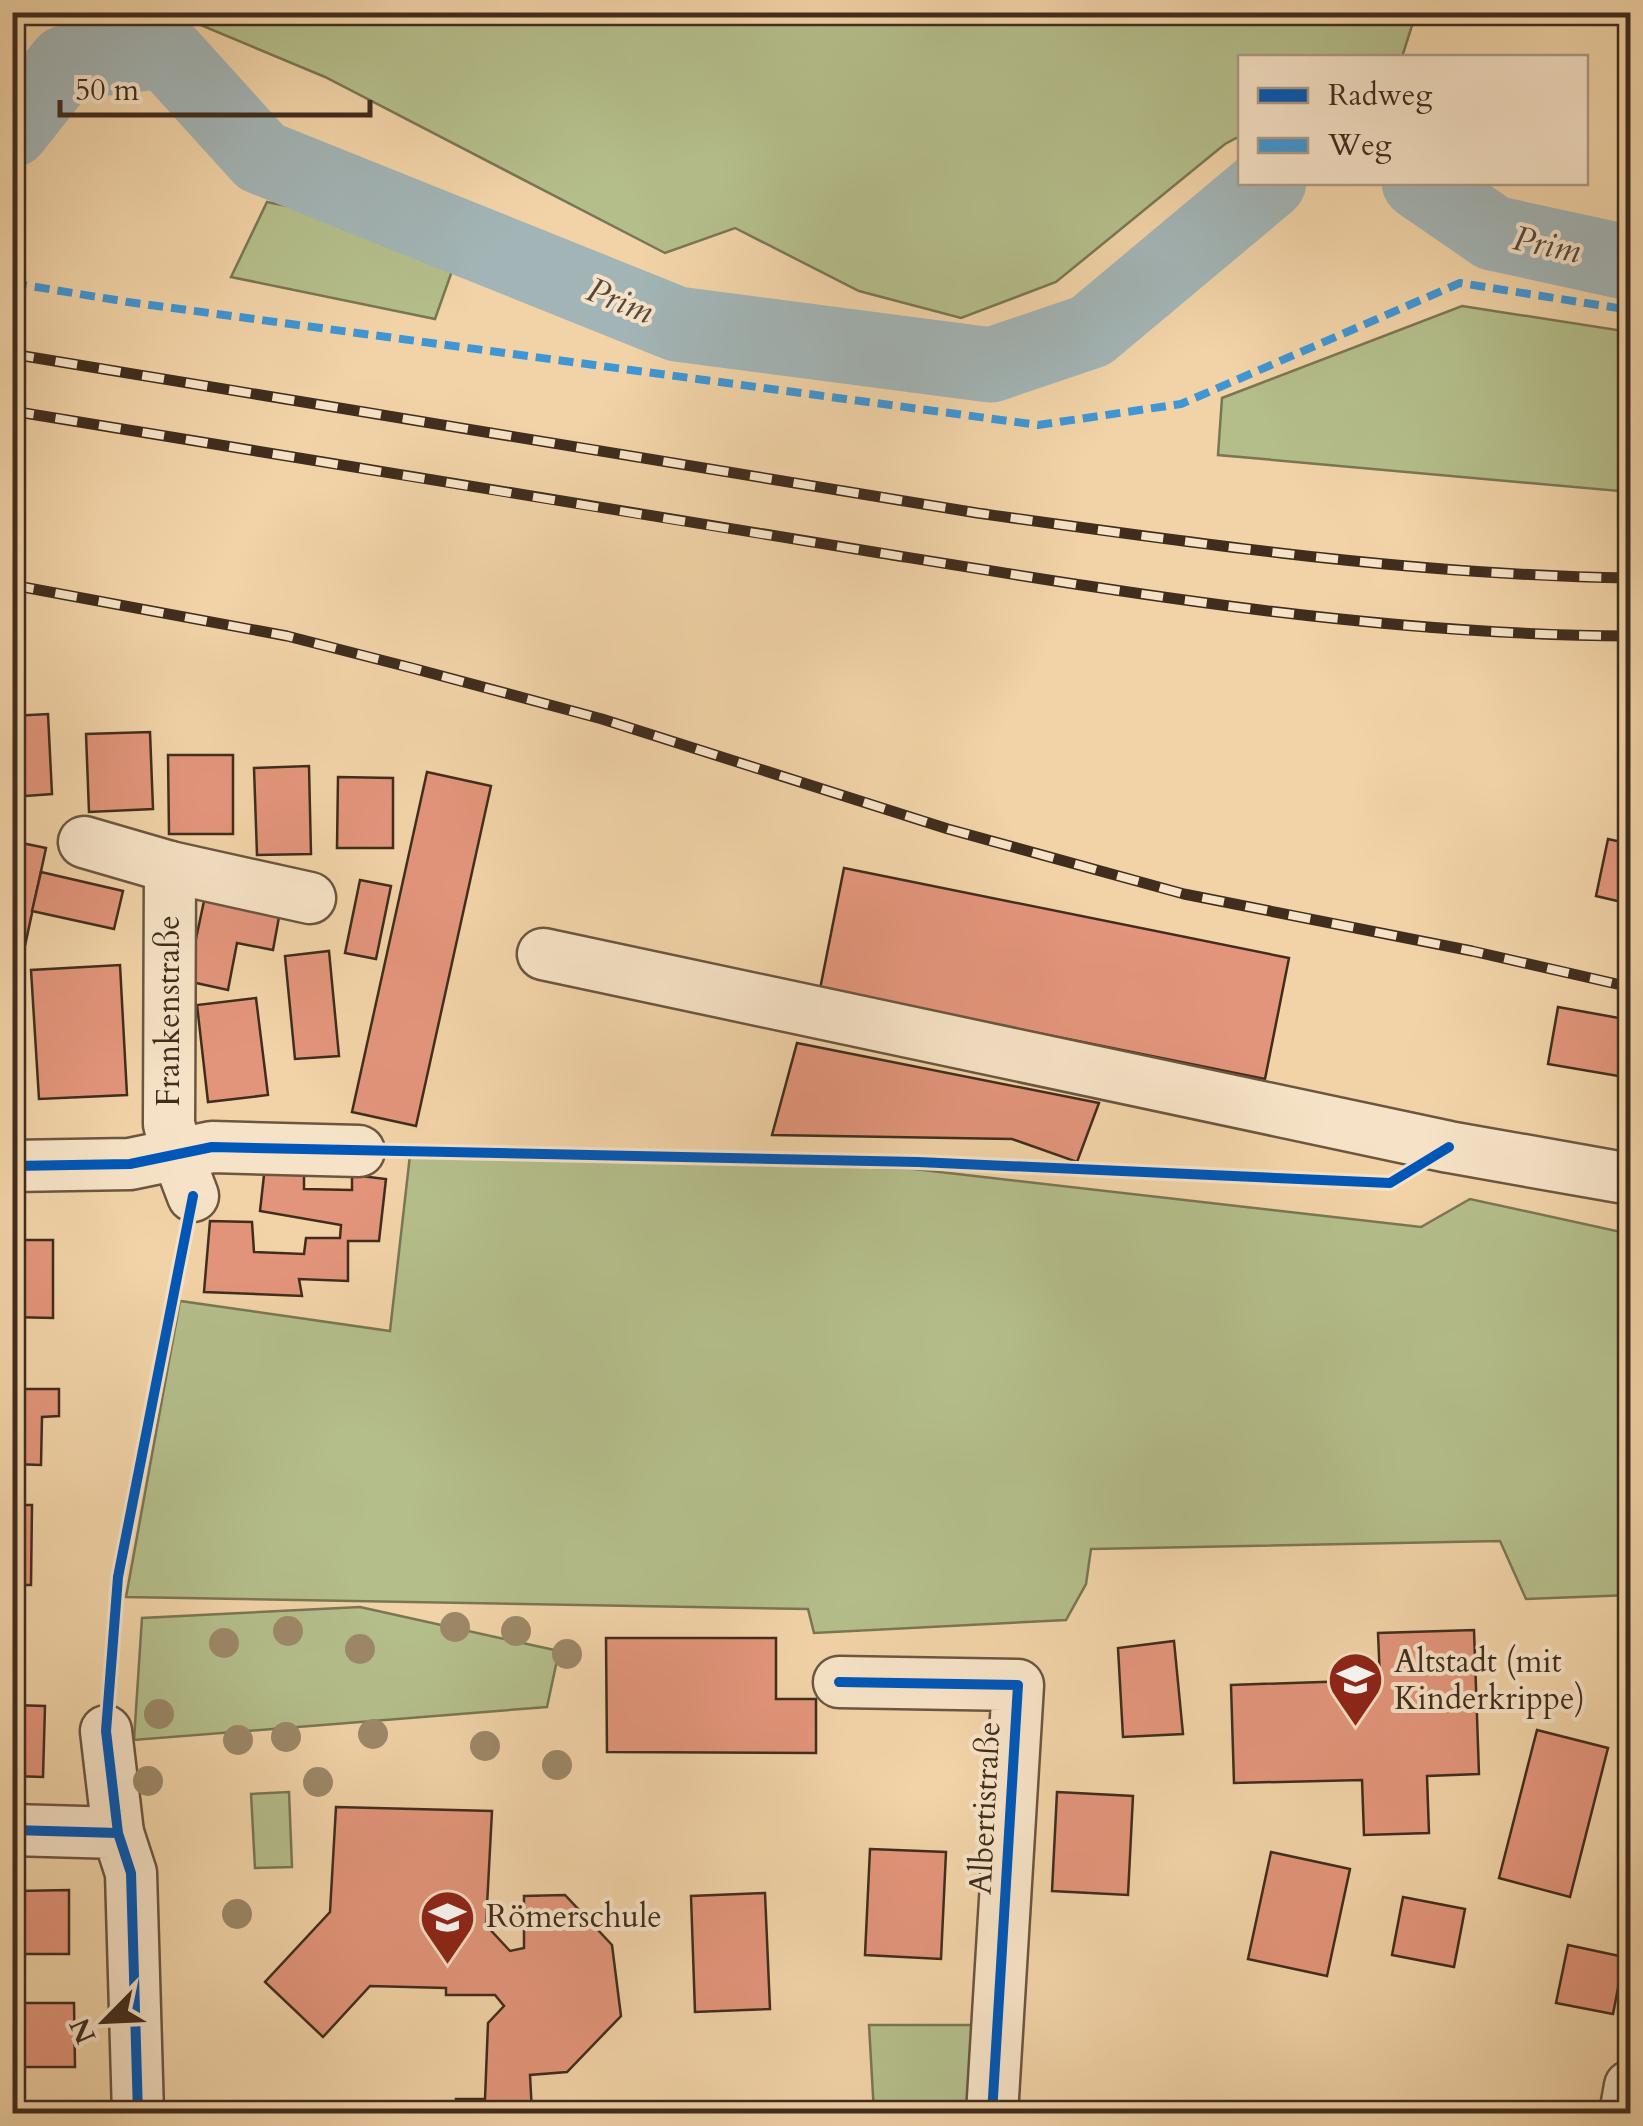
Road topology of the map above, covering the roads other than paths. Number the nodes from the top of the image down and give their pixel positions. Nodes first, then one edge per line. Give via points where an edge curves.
1 (84, 842) dead end
2 (170, 867) junction
3 (310, 898) dead end
4 (542, 954) dead end
5 (360, 1151) dead end
6 (12, 1166) edge
7 (185, 1176) junction
8 (1630, 1179) edge
9 (839, 1682) dead end
10 (106, 1731) dead end
11 (12, 1830) edge
12 (124, 1853) junction
13 (1630, 2086) edge
14 (138, 2114) edge
15 (992, 2114) edge
16 (1625, 2114) edge

1 - 2 street, Frankenstraße
2 - 3 street, Frankenstraße
2 - 7 street, Frankenstraße via 169,1124
4 - 8 street via 1449,1147
5 - 7 street via 212,1146
6 - 7 street via 130,1164
9 - 15 street, Albertistraße via 1018,1684
10 - 12 street
11 - 12 street
12 - 14 street
13 - 16 street

